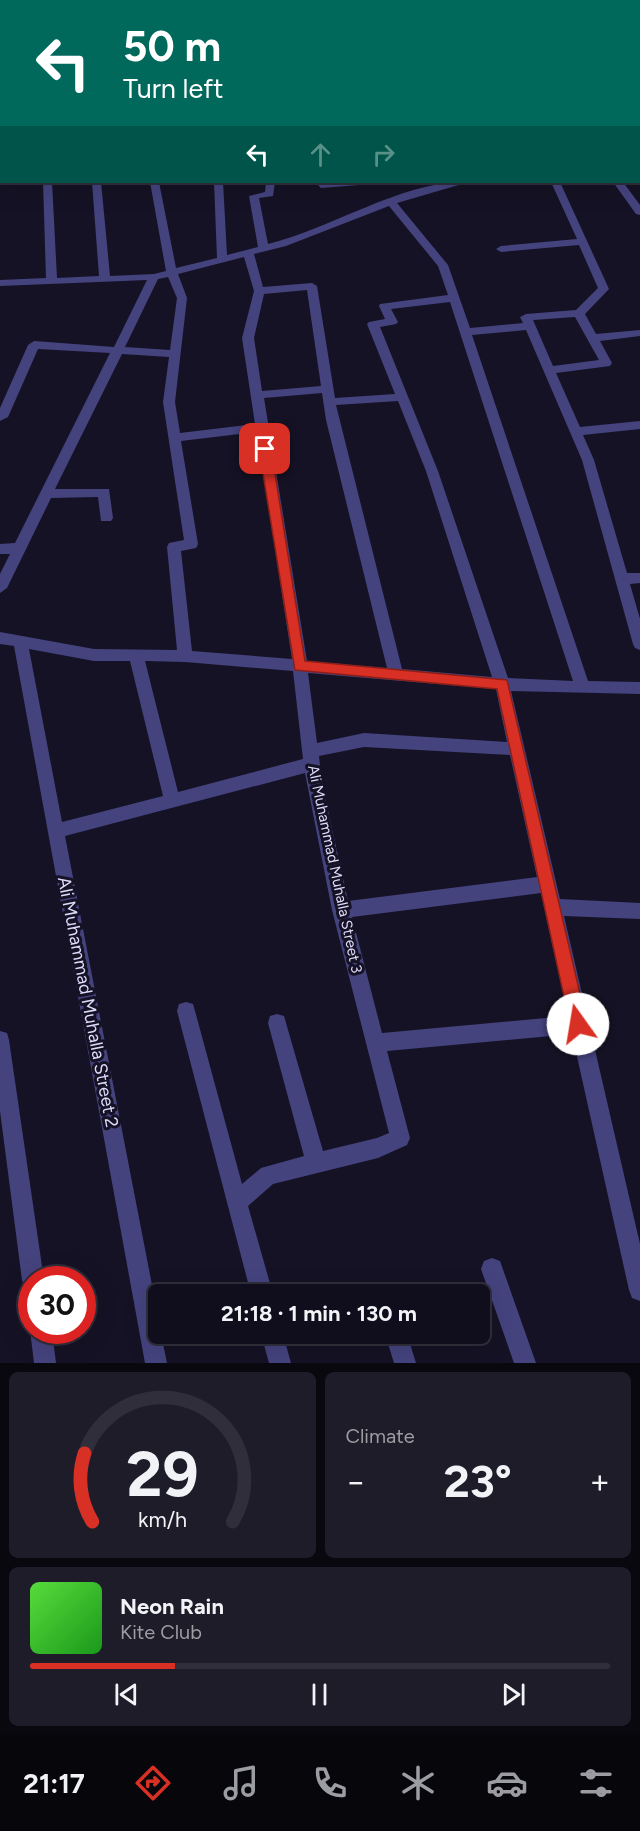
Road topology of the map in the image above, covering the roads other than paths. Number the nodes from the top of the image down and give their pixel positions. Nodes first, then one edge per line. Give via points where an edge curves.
1 (47, 183) edge
2 (96, 183) edge
3 (154, 183) edge
4 (218, 183) edge
5 (270, 183) edge
6 (320, 183) edge
7 (346, 183) edge
8 (445, 183) edge
9 (556, 183) edge
10 (619, 183) edge
11 (391, 202) junction
12 (640, 212) edge
13 (582, 242) junction
14 (264, 249) junction
15 (501, 249) dead end
16 (248, 253) junction
17 (222, 260) junction
18 (172, 272) junction
19 (154, 277) junction
20 (105, 279) junction
21 (52, 281) junction
22 (0, 283) edge
23 (259, 291) junction
24 (454, 298) junction
25 (579, 313) junction
26 (530, 326) junction
27 (466, 332) junction
28 (637, 333) edge
29 (592, 338) junction
30 (640, 345) edge
31 (117, 350) junction
32 (175, 354) junction
33 (549, 370) junction
34 (327, 389) junction
35 (256, 395) junction
36 (402, 397) junction
37 (329, 402) junction
38 (0, 417) edge
39 (640, 425) edge
40 (262, 427) junction
41 (576, 432) junction
42 (174, 438) junction
43 (46, 494) junction
44 (106, 518) dead end
45 (20, 548) junction
46 (0, 549) edge
47 (640, 578) edge
48 (622, 579) junction
49 (0, 588) edge
50 (0, 638) edge
51 (20, 641) junction
52 (640, 644) edge
53 (136, 655) junction
54 (185, 656) junction
55 (300, 666) junction
56 (396, 674) junction
57 (502, 684) junction
58 (583, 687) junction
59 (640, 688) edge
60 (517, 749) junction
61 (311, 758) junction
62 (172, 801) junction
63 (56, 831) junction
64 (547, 884) junction
65 (552, 907) junction
66 (341, 910) junction
67 (640, 911) edge
68 (186, 1011) dead end
69 (277, 1023) dead end
70 (578, 1024) junction
71 (0, 1040) edge
72 (375, 1042) junction
73 (316, 1163) junction
74 (237, 1202) junction
75 (31, 1266) edge
76 (492, 1269) dead end
77 (638, 1279) edge
78 (259, 1284) edge
79 (42, 1344) edge
80 (275, 1344) edge
81 (399, 1344) edge
82 (45, 1363) edge
83 (156, 1363) edge
84 (280, 1363) edge
85 (405, 1363) edge
86 (525, 1363) edge

1 - 21 street
2 - 20 street
3 - 18 street
4 - 17 street
5 - 14 street via 270,194 254,196
6 - 7 street
8 - 11 street
9 - 13 street
10 - 12 street
11 - 14 street
11 - 24 street via 443,265
13 - 15 street
13 - 25 street via 604,289
14 - 16 street
16 - 17 street
16 - 23 street
17 - 18 street
18 - 19 street
18 - 32 street via 182,298
19 - 20 street
19 - 31 street
20 - 21 street
21 - 22 street
23 - 34 street via 312,286
23 - 35 street, Ali Muhammad Muhalla Street 3 via 248,338
24 - 27 street
24 - 36 street via 384,306 392,322 373,324
25 - 26 street via 526,317
25 - 29 street
26 - 27 street
26 - 33 street
27 - 58 street
28 - 29 street
28 - 30 street
29 - 33 street via 606,363
31 - 32 street
31 - 38 street via 34,345
31 - 43 street
32 - 42 street via 169,402
33 - 41 street
34 - 35 street
34 - 37 street
35 - 40 street, Ali Muhammad Muhalla Street 3
36 - 37 street
36 - 57 street via 432,471
37 - 56 street
39 - 41 street
40 - 42 street
40 - 55 street, Ali Muhammad Muhalla Street 3
41 - 48 street via 588,460
42 - 54 street via 191,544 174,547
43 - 44 street via 104,492
43 - 45 street
45 - 46 street
45 - 49 street
47 - 48 street
48 - 52 street
50 - 51 street
51 - 53 street via 94,655
51 - 63 street, Ali Muhammad Muhalla Street 2
53 - 54 street
53 - 62 street
54 - 55 street
55 - 56 street
55 - 61 street, Ali Muhammad Muhalla Street 3
56 - 57 street
57 - 58 street
57 - 60 street
58 - 59 street
60 - 61 street via 364,740
60 - 64 street
61 - 62 street
61 - 66 street, Ali Muhammad Muhalla Street 3
62 - 63 street
63 - 83 street, Ali Muhammad Muhalla Street 2
64 - 65 street
64 - 66 street
65 - 67 street
65 - 70 street
66 - 72 street, Ali Muhammad Muhalla Street 3
68 - 74 street
69 - 73 street
70 - 72 street
70 - 77 street
71 - 75 street
72 - 73 street, Ali Muhammad Muhalla Street 3 via 400,1138 378,1148
73 - 74 street, Ali Muhammad Muhalla Street 3 via 268,1175
74 - 78 street
76 - 86 street
79 - 82 street
80 - 84 street
81 - 85 street

